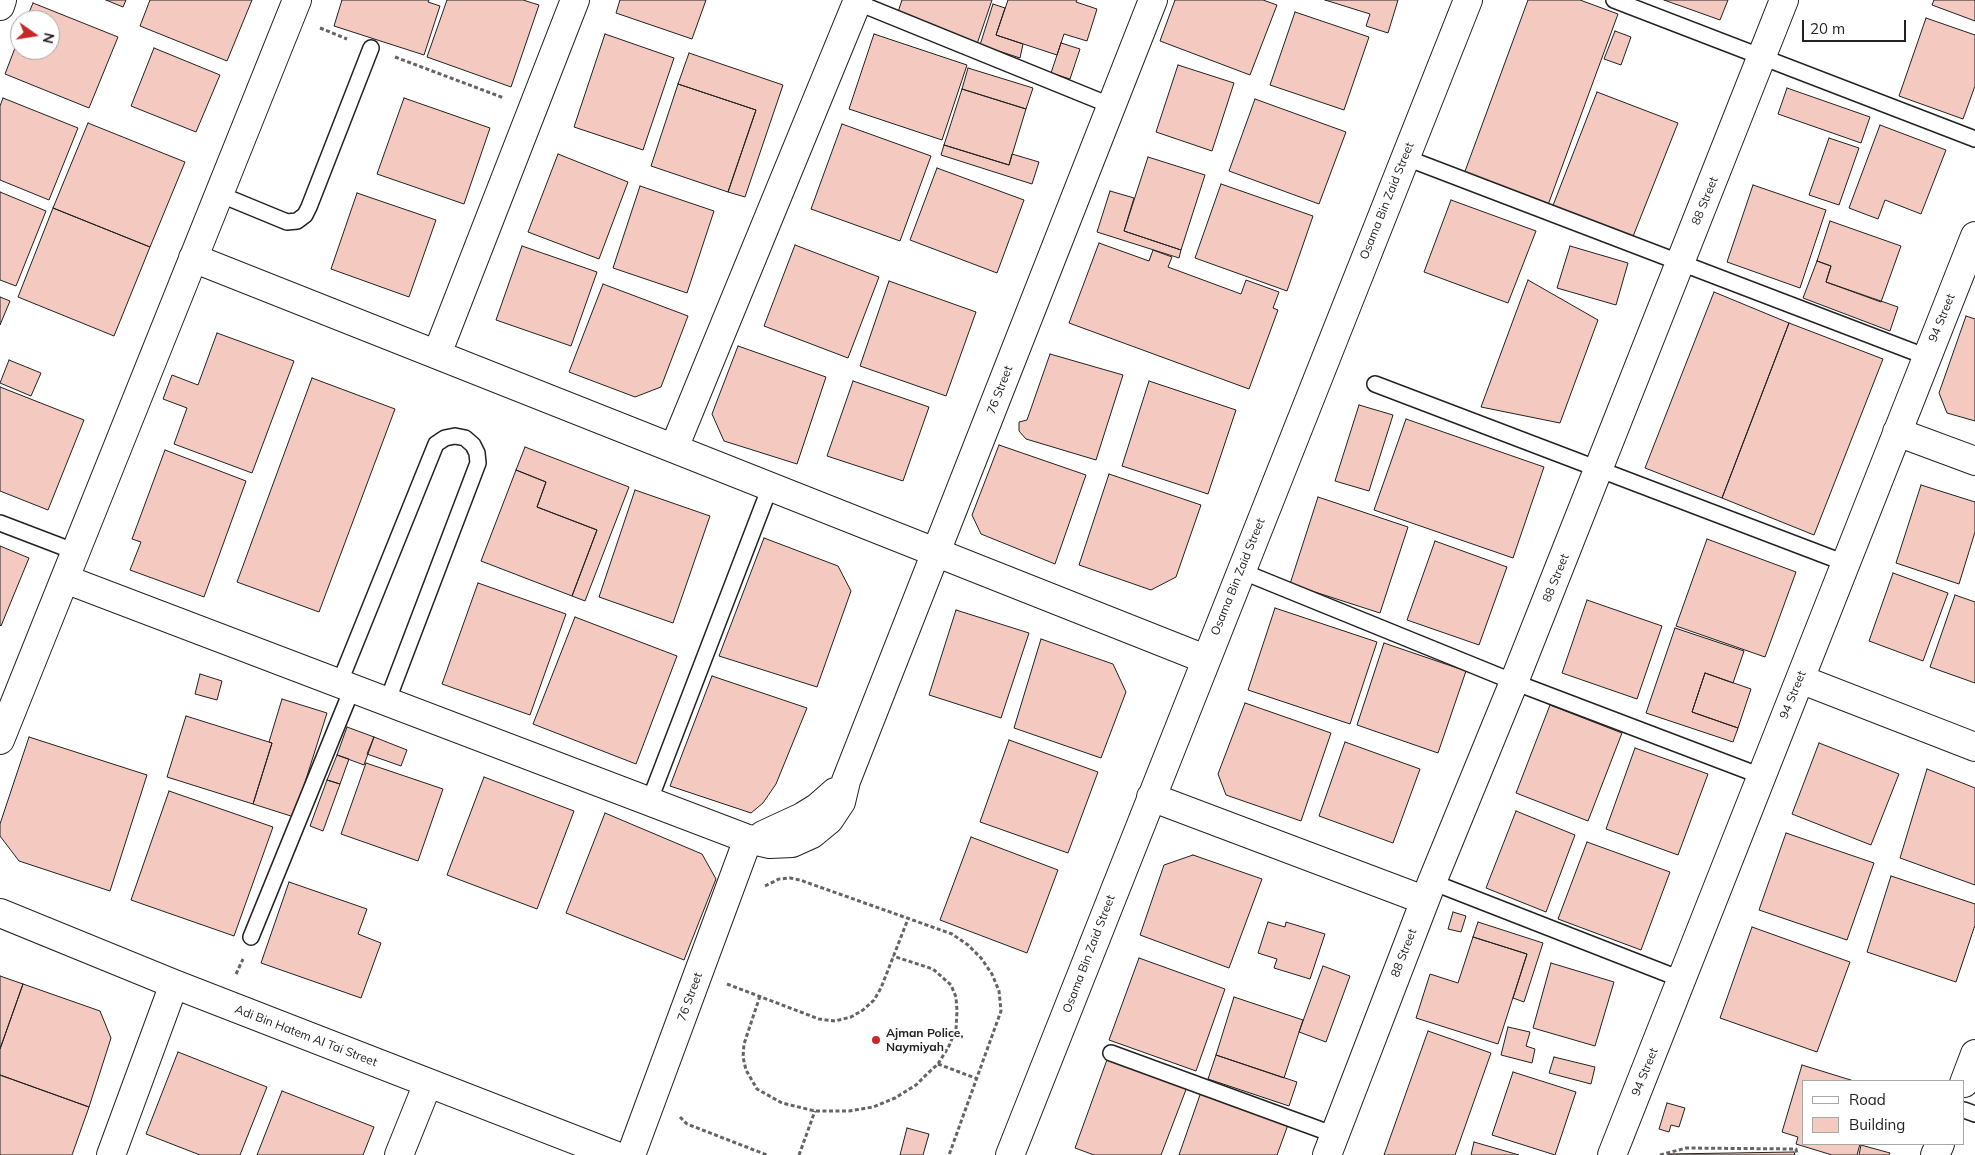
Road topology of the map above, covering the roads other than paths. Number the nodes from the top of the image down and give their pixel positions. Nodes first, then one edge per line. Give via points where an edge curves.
1 (2, 0) edge
2 (575, 0) edge
3 (1153, 0) edge
4 (1468, 0) edge
5 (1614, 0) edge
6 (1784, 0) edge
7 (855, 1) edge
8 (0, 6) edge
9 (294, 8) edge
10 (371, 48) road end
11 (1761, 57) junction
12 (1112, 106) junction
13 (1975, 139) edge
14 (1404, 157) junction
15 (219, 194) junction
16 (1975, 236) edge
17 (193, 258) junction
18 (1680, 263) junction
19 (437, 354) junction
20 (1927, 357) junction
21 (1374, 384) dead end
22 (1897, 432) junction
23 (674, 448) junction
24 (1975, 462) edge
25 (1599, 469) junction
26 (770, 486) junction
27 (0, 523) edge
28 (76, 552) junction
29 (936, 552) junction
30 (1845, 563) junction
31 (1240, 571) junction
32 (65, 579) junction
33 (1205, 658) junction
34 (1800, 679) junction
35 (1514, 682) junction
36 (346, 686) junction
37 (387, 702) junction
38 (0, 740) edge
39 (1975, 747) edge
40 (1762, 776) junction
41 (1151, 797) junction
42 (649, 802) junction
43 (748, 839) junction
44 (1428, 891) junction
45 (0, 913) edge
46 (251, 937) road end
47 (1682, 980) junction
48 (174, 984) junction
49 (1112, 1053) dead end
50 (1975, 1054) edge
51 (1965, 1080) edge
52 (428, 1083) junction
53 (1331, 1145) edge
54 (111, 1155) edge
55 (400, 1155) edge
56 (614, 1155) edge
57 (631, 1155) edge
58 (1010, 1155) edge
59 (1612, 1155) edge

1 - 8 street
2 - 19 street
3 - 12 street, 76 Street
4 - 14 street, Osama Bin Zaid Street
5 - 11 lane
6 - 11 street, 88 Street
7 - 12 lane
7 - 23 street
9 - 15 street
10 - 15 lane via 304,216 287,222
11 - 13 lane
11 - 18 street, 88 Street
12 - 29 street, 76 Street
14 - 18 lane
14 - 31 street, Osama Bin Zaid Street
15 - 17 street
16 - 20 street, 94 Street
17 - 19 street
17 - 28 street
18 - 20 lane
18 - 25 street, 88 Street
19 - 23 street
20 - 22 street, 94 Street
21 - 25 lane
22 - 24 street
22 - 30 street, 94 Street
23 - 26 street
25 - 30 lane
25 - 35 street, 88 Street
26 - 29 street
26 - 42 lane
27 - 28 lane
28 - 32 street
29 - 33 street
29 - 43 street, 76 Street via 846,781 802,817
30 - 34 street, 94 Street
31 - 33 street, Osama Bin Zaid Street
31 - 35 lane
32 - 36 street
32 - 38 street
33 - 41 street, Osama Bin Zaid Street
34 - 39 street
34 - 40 street, 94 Street
35 - 40 lane
35 - 44 street, 88 Street
36 - 37 street
36 - 37 lane via 436,444 445,438 465,438 473,445 478,463
36 - 46 lane
37 - 42 street
40 - 47 street, 94 Street
41 - 44 street
41 - 58 street, Osama Bin Zaid Street
42 - 43 street
43 - 57 street, 76 Street
44 - 47 lane
44 - 53 street, 88 Street
45 - 48 street, Adi Bin Hatem Al Tai Street
47 - 59 street, 94 Street
48 - 52 street, Adi Bin Hatem Al Tai Street
48 - 54 street
49 - 53 lane
50 - 51 street
52 - 55 street
52 - 56 street, Adi Bin Hatem Al Tai Street

